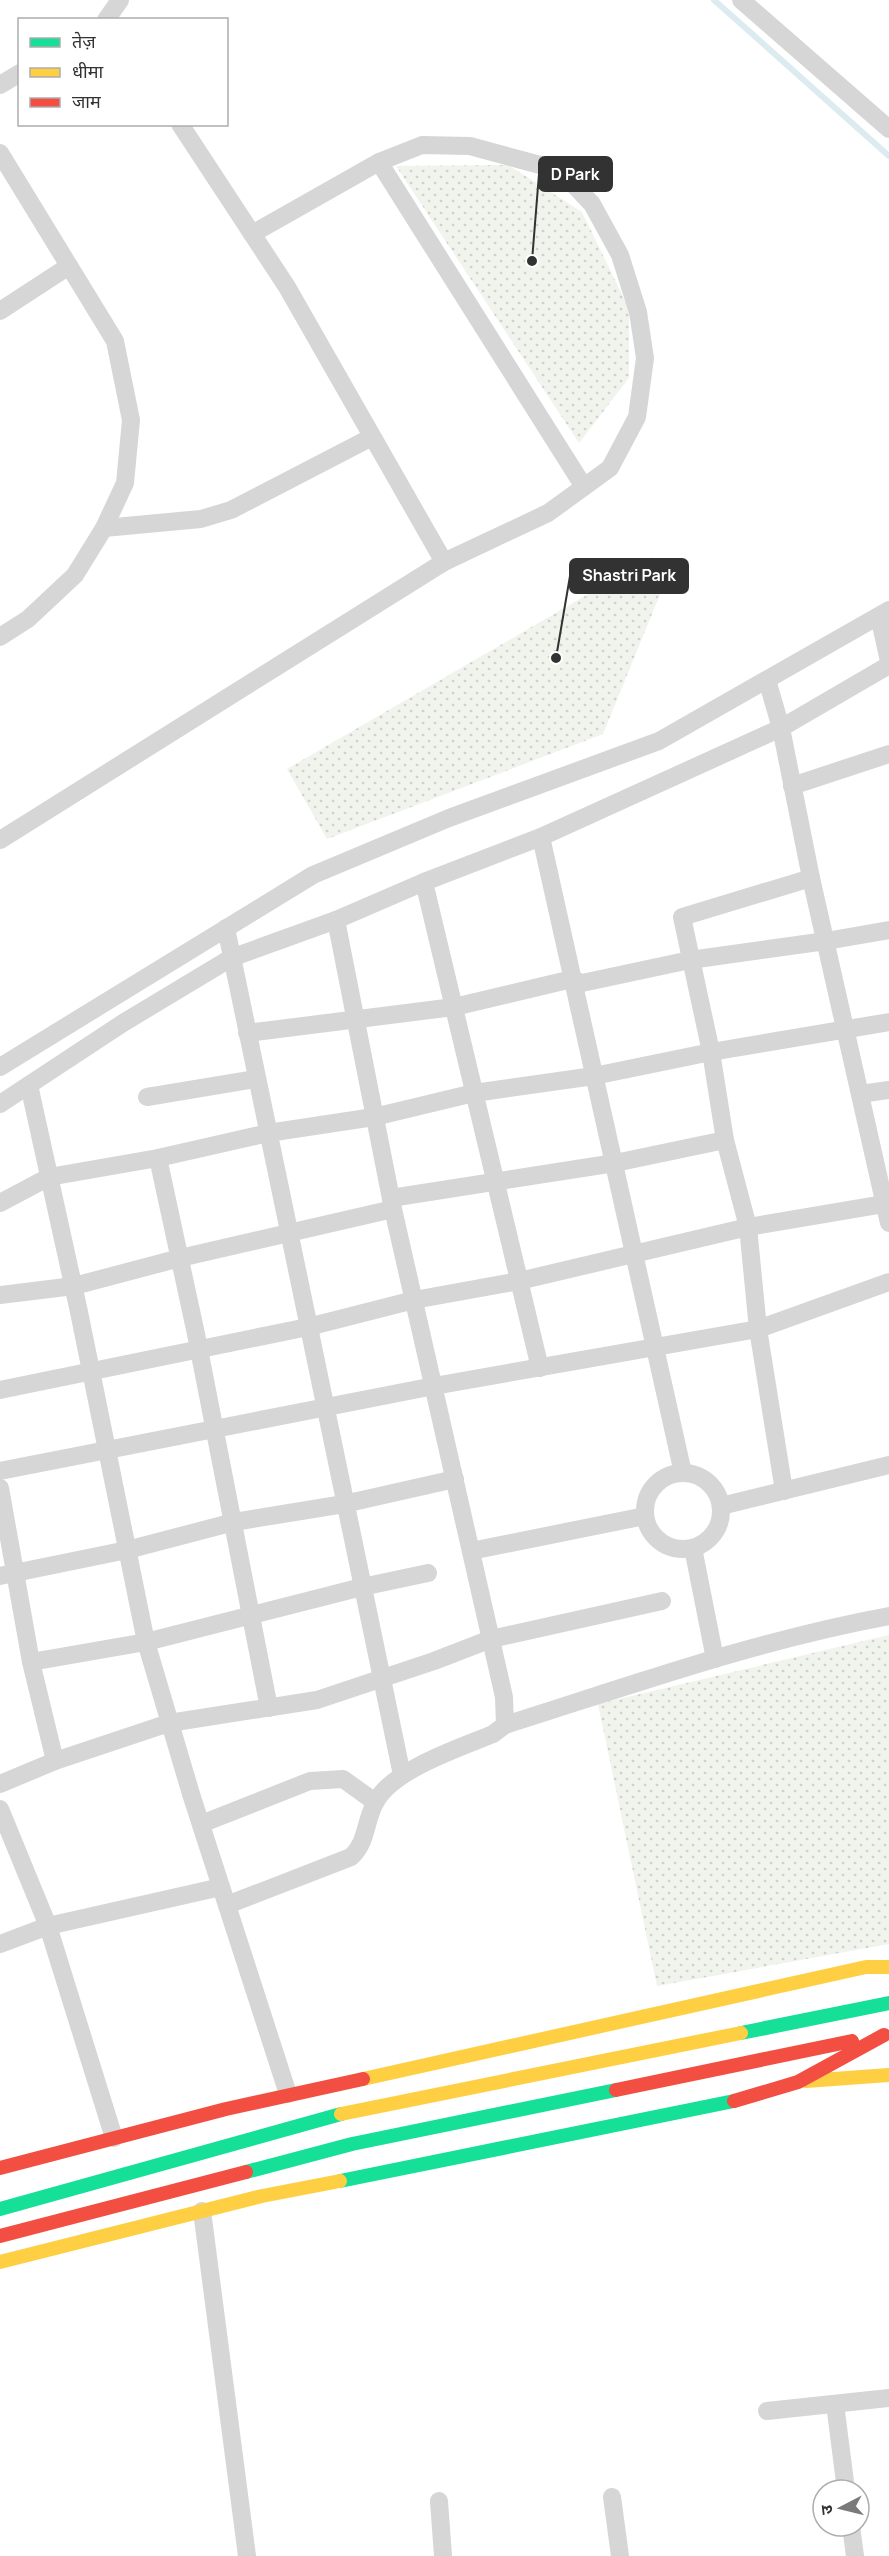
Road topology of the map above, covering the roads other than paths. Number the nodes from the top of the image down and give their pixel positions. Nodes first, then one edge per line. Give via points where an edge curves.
1 (120, 0) edge
2 (741, 0) edge
3 (110, 18) edge
4 (18, 74) edge
5 (0, 85) edge
6 (181, 126) edge
7 (889, 129) edge
8 (0, 153) edge
9 (380, 162) junction
10 (252, 234) junction
11 (69, 266) junction
12 (0, 311) edge
13 (372, 437) junction
14 (585, 487) junction
15 (104, 528) junction
16 (444, 562) junction
17 (884, 613) edge
18 (0, 638) edge
19 (889, 663) edge
20 (767, 680) junction
21 (781, 728) junction
22 (889, 754) edge
23 (792, 786) junction
24 (541, 837) junction
25 (0, 840) edge
26 (811, 878) junction
27 (424, 882) junction
28 (336, 920) junction
29 (226, 928) junction
30 (889, 930) edge
31 (826, 941) junction
32 (231, 958) junction
33 (690, 960) junction
34 (572, 979) junction
35 (454, 1007) junction
36 (356, 1020) junction
37 (889, 1022) edge
38 (846, 1029) junction
39 (247, 1033) junction
40 (711, 1052) junction
41 (0, 1067) edge
42 (594, 1076) junction
43 (256, 1079) junction
44 (29, 1084) junction
45 (889, 1090) edge
46 (474, 1093) junction
47 (860, 1094) junction
48 (147, 1097) dead end
49 (0, 1104) edge
50 (374, 1118) junction
51 (268, 1133) junction
52 (725, 1140) junction
53 (158, 1158) junction
54 (613, 1161) junction
55 (50, 1177) junction
56 (495, 1180) junction
57 (0, 1203) edge
58 (392, 1204) junction
59 (887, 1204) edge
60 (889, 1223) edge
61 (748, 1227) junction
62 (288, 1233) junction
63 (634, 1254) junction
64 (180, 1257) junction
65 (519, 1281) junction
66 (889, 1282) edge
67 (74, 1286) junction
68 (0, 1295) edge
69 (414, 1300) junction
70 (308, 1327) junction
71 (758, 1329) junction
72 (655, 1347) junction
73 (199, 1348) junction
74 (540, 1368) junction
75 (91, 1371) junction
76 (434, 1386) junction
77 (0, 1390) edge
78 (325, 1407) junction
79 (215, 1429) junction
80 (107, 1450) junction
81 (889, 1466) edge
82 (0, 1471) edge
83 (683, 1473) junction
84 (455, 1479) junction
85 (0, 1488) edge
86 (784, 1491) junction
87 (344, 1504) junction
88 (721, 1506) junction
89 (645, 1516) junction
90 (234, 1522) junction
91 (693, 1548) junction
92 (127, 1550) junction
93 (471, 1551) junction
94 (428, 1573) dead end
95 (7, 1574) edge
96 (362, 1587) junction
97 (662, 1601) dead end
98 (252, 1615) junction
99 (889, 1616) edge
100 (491, 1639) junction
101 (146, 1642) junction
102 (715, 1659) junction
103 (31, 1662) junction
104 (381, 1678) junction
105 (269, 1708) junction
106 (169, 1723) junction
107 (505, 1725) junction
108 (55, 1761) junction
109 (402, 1775) junction
110 (0, 1784) edge
111 (376, 1801) junction
112 (0, 1809) edge
113 (201, 1824) junction
114 (221, 1887) junction
115 (227, 1905) junction
116 (48, 1926) junction
117 (0, 1944) edge
118 (889, 1962) edge
119 (866, 1967) junction
120 (889, 1967) edge
121 (889, 2003) edge
122 (886, 2034) edge
123 (889, 2075) edge
124 (798, 2082) junction
125 (288, 2094) junction
126 (114, 2138) junction
127 (0, 2168) edge
128 (0, 2209) edge
129 (202, 2211) junction
130 (0, 2236) edge
131 (0, 2262) edge
132 (889, 2398) edge
133 (835, 2404) junction
134 (767, 2411) dead end
135 (844, 2478) edge
136 (612, 2496) dead end
137 (439, 2501) dead end
138 (853, 2538) edge
139 (247, 2556) edge
140 (443, 2556) edge
141 (620, 2556) edge
142 (855, 2556) edge

1 - 3 street
2 - 7 street
4 - 5 street
6 - 10 street
8 - 11 street
9 - 10 street
9 - 14 street
9 - 14 street via 422,145 470,146 502,153 540,165 573,184 608,228 638,312 645,357 637,417 610,468
10 - 13 street via 287,287
11 - 12 street
11 - 15 street via 115,341 131,420 125,483
13 - 15 street via 231,510 201,519
13 - 16 street
14 - 16 street via 548,513
15 - 18 street via 75,574 28,619
16 - 25 street
17 - 19 street
17 - 20 street
19 - 21 street
20 - 21 street
20 - 29 street via 659,741 449,818 313,875
21 - 23 street
21 - 24 street
22 - 23 street
23 - 26 street
24 - 27 street
24 - 34 street
26 - 31 street
26 - 33 street via 682,916
27 - 28 street
27 - 35 street
28 - 32 street
28 - 36 street
29 - 32 street
29 - 41 street
30 - 31 street
31 - 33 street
31 - 38 street
32 - 39 street
32 - 44 street
33 - 34 street via 582,983
33 - 40 street
34 - 35 street
34 - 42 street
35 - 36 street
35 - 46 street
36 - 39 street
36 - 50 street
37 - 38 street
38 - 40 street
38 - 47 street
39 - 43 street
40 - 42 street
40 - 52 street
42 - 46 street
42 - 54 street
43 - 48 street
43 - 51 street
44 - 49 street
44 - 55 street
45 - 47 street
46 - 50 street
46 - 56 street
47 - 59 street
50 - 51 street
50 - 58 street
51 - 53 street
51 - 62 street
52 - 54 street
52 - 61 street
53 - 55 street
53 - 64 street
54 - 56 street
54 - 63 street
55 - 57 street
55 - 67 street
56 - 58 street
56 - 65 street
58 - 62 street
58 - 69 street
59 - 60 street
59 - 61 street
61 - 63 street
61 - 71 street
62 - 64 street
62 - 70 street
63 - 65 street
63 - 72 street
64 - 67 street
64 - 73 street
65 - 69 street
65 - 74 street
66 - 71 street
67 - 68 street
67 - 75 street
69 - 70 street
69 - 76 street
70 - 73 street
70 - 78 street
71 - 72 street
71 - 86 street
72 - 74 street
72 - 83 street
73 - 75 street
73 - 79 street
74 - 76 street
75 - 77 street
75 - 80 street
76 - 78 street
76 - 84 street
78 - 79 street
78 - 87 street
79 - 80 street
79 - 90 street
80 - 82 street
80 - 92 street
81 - 86 street
83 - 88 street via 712,1486
83 - 89 street via 672,1474 654,1485 645,1505
84 - 87 street
84 - 93 street
85 - 95 street
86 - 88 street
87 - 90 street
87 - 96 street
88 - 91 street via 721,1517 711,1537
89 - 91 street via 648,1527 662,1543 682,1550
89 - 93 street
90 - 92 street
90 - 98 street
91 - 102 street
92 - 95 street
92 - 101 street
93 - 100 street
94 - 96 street
95 - 103 street
96 - 98 street
96 - 104 street
97 - 100 street
98 - 101 street
98 - 105 street
99 - 102 street
100 - 104 street
100 - 107 street via 504,1697
101 - 103 street
101 - 106 street
102 - 107 street
103 - 108 street
104 - 105 street via 317,1700
104 - 109 street
105 - 106 street
106 - 108 street
106 - 113 street
107 - 109 street
108 - 110 street
109 - 111 street
111 - 113 street via 343,1779 310,1781
111 - 115 street via 361,1844 351,1857
112 - 116 street
113 - 114 street
114 - 115 street
114 - 116 street
115 - 125 street
116 - 117 street
116 - 126 street
118 - 119 main road
119 - 120 main road
119 - 125 main road
121 - 128 main road via 344,2113
122 - 124 main road
122 - 130 main road via 352,2144
123 - 124 main road
124 - 129 main road via 719,2106
125 - 126 main road
126 - 127 main road
129 - 131 main road
129 - 139 street
132 - 133 street
133 - 134 street
133 - 135 street
136 - 141 street
137 - 140 street
138 - 142 street

